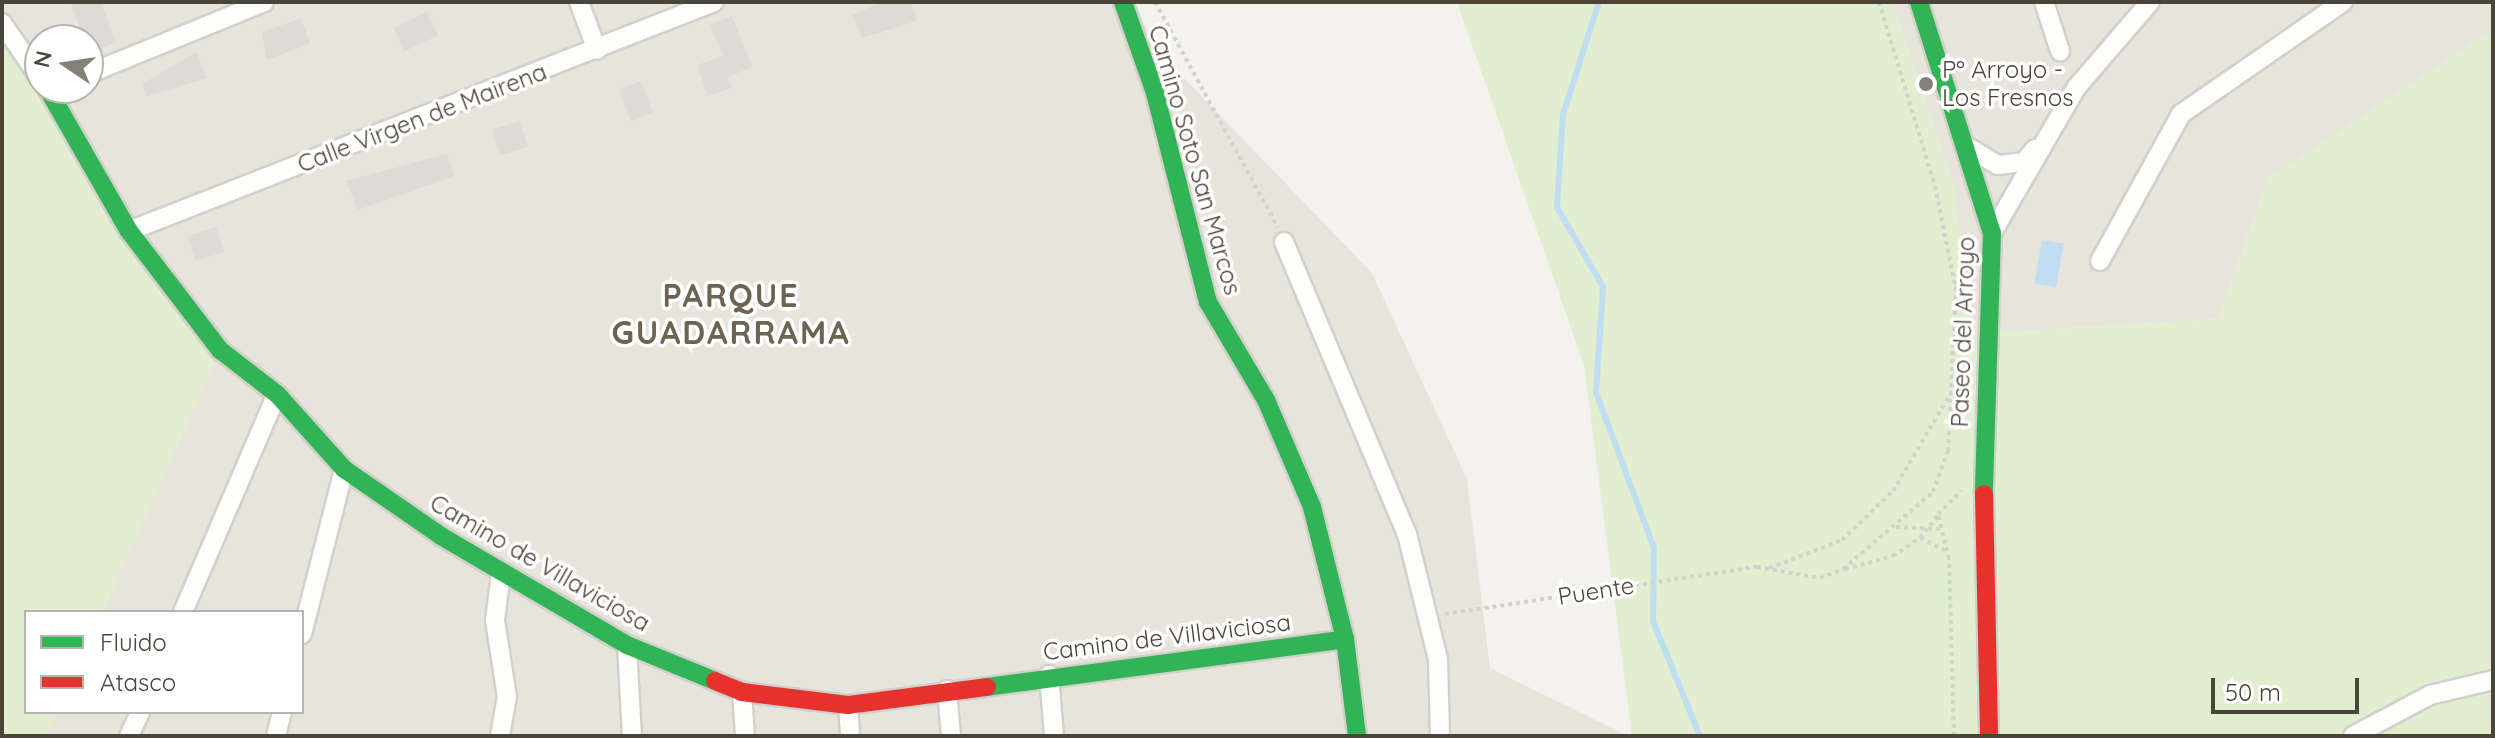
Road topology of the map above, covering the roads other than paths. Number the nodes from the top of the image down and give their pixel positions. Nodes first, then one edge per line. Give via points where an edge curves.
1 (264, 2) edge
2 (579, 2) edge
3 (714, 2) edge
4 (1123, 2) edge
5 (1919, 2) edge
6 (2044, 2) edge
7 (2150, 2) edge
8 (2343, 2) edge
9 (2, 23) edge
10 (597, 50) junction
11 (2060, 51) dead end
12 (24, 54) edge
13 (104, 67) edge
14 (57, 104) edge
15 (2051, 132) junction
16 (1964, 144) junction
17 (129, 231) junction
18 (1992, 233) junction
19 (1284, 242) road end
20 (2100, 261) dead end
21 (277, 394) junction
22 (344, 469) junction
23 (501, 574) junction
24 (184, 610) edge
25 (304, 626) edge
26 (1345, 639) junction
27 (627, 645) junction
28 (1049, 675) junction
29 (2493, 680) edge
30 (947, 690) junction
31 (742, 692) junction
32 (848, 705) junction
33 (139, 714) edge
34 (282, 714) edge
35 (129, 736) edge
36 (276, 736) edge
37 (500, 736) edge
38 (632, 736) edge
39 (745, 736) edge
40 (850, 736) edge
41 (951, 736) edge
42 (1054, 736) edge
43 (1357, 736) edge
44 (1440, 736) edge
45 (1989, 736) edge
46 (2353, 736) edge

1 - 13 street
2 - 10 street
3 - 10 street, Calle Virgen de Mairena
4 - 26 street, Camino Soto San Marcos via 1155,93 1208,302 1266,400 1312,507
5 - 16 street, Paseo del Arroyo
6 - 11 street
7 - 15 street via 2076,88
8 - 20 street via 2181,114
9 - 12 street, Camino de Villaviciosa
10 - 17 street, Calle Virgen de Mairena
14 - 17 street, Camino de Villaviciosa
15 - 16 street via 2024,162 1988,163
15 - 18 street
16 - 18 street, Paseo del Arroyo
17 - 21 street, Camino de Villaviciosa via 220,350
18 - 45 street, Paseo del Arroyo via 1985,486
19 - 44 street via 1407,534 1438,659
21 - 22 street, Camino de Villaviciosa
21 - 24 street
22 - 23 street, Camino de Villaviciosa
22 - 25 street
23 - 27 street, Camino de Villaviciosa
23 - 37 street via 495,620 507,697
26 - 28 street, Camino de Villaviciosa
26 - 43 street, Camino Soto San Marcos
27 - 31 street, Camino de Villaviciosa
27 - 38 street
28 - 30 street, Camino de Villaviciosa
28 - 42 street
29 - 46 street via 2430,695
30 - 32 street, Camino de Villaviciosa
30 - 41 street
31 - 32 street, Camino de Villaviciosa
31 - 39 street
32 - 40 street
33 - 35 street
34 - 36 street

